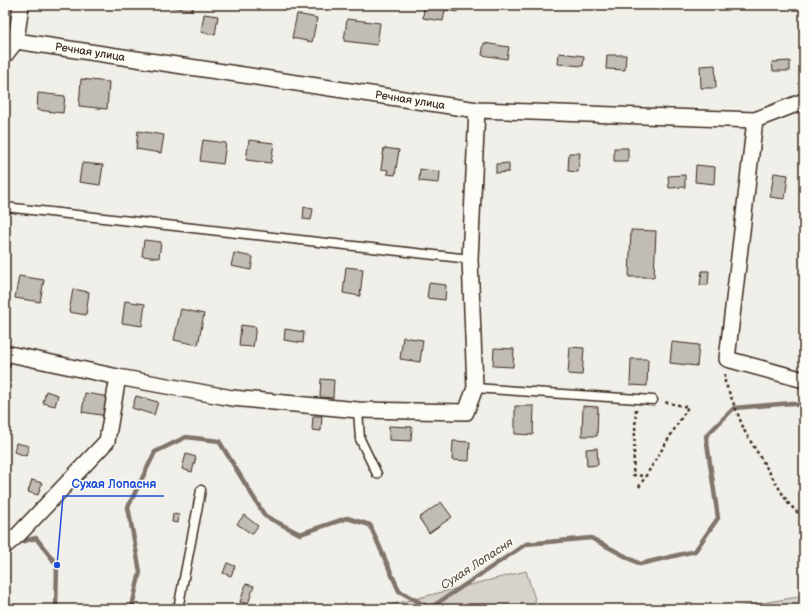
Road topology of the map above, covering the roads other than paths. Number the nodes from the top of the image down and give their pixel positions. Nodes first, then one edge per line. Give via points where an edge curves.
1 (21, 5) edge
2 (16, 41) junction
3 (5, 55) edge
4 (804, 101) edge
5 (477, 110) junction
6 (755, 120) junction
7 (5, 208) edge
8 (470, 258) junction
9 (6, 357) edge
10 (118, 377) junction
11 (804, 380) edge
12 (475, 388) junction
13 (653, 400) road end
14 (358, 410) junction
15 (377, 474) dead end
16 (201, 490) dead end
17 (5, 546) edge
18 (178, 609) edge

1 - 2 street
2 - 3 street
2 - 5 street, Речная улица
4 - 6 street, Речная улица
5 - 6 street, Речная улица
5 - 8 street
6 - 11 street via 727,359
7 - 8 lane
8 - 12 street
9 - 10 street
10 - 14 street via 232,398
10 - 17 street via 107,441
12 - 13 lane
12 - 14 street via 466,412
14 - 15 lane via 360,439
16 - 18 lane

